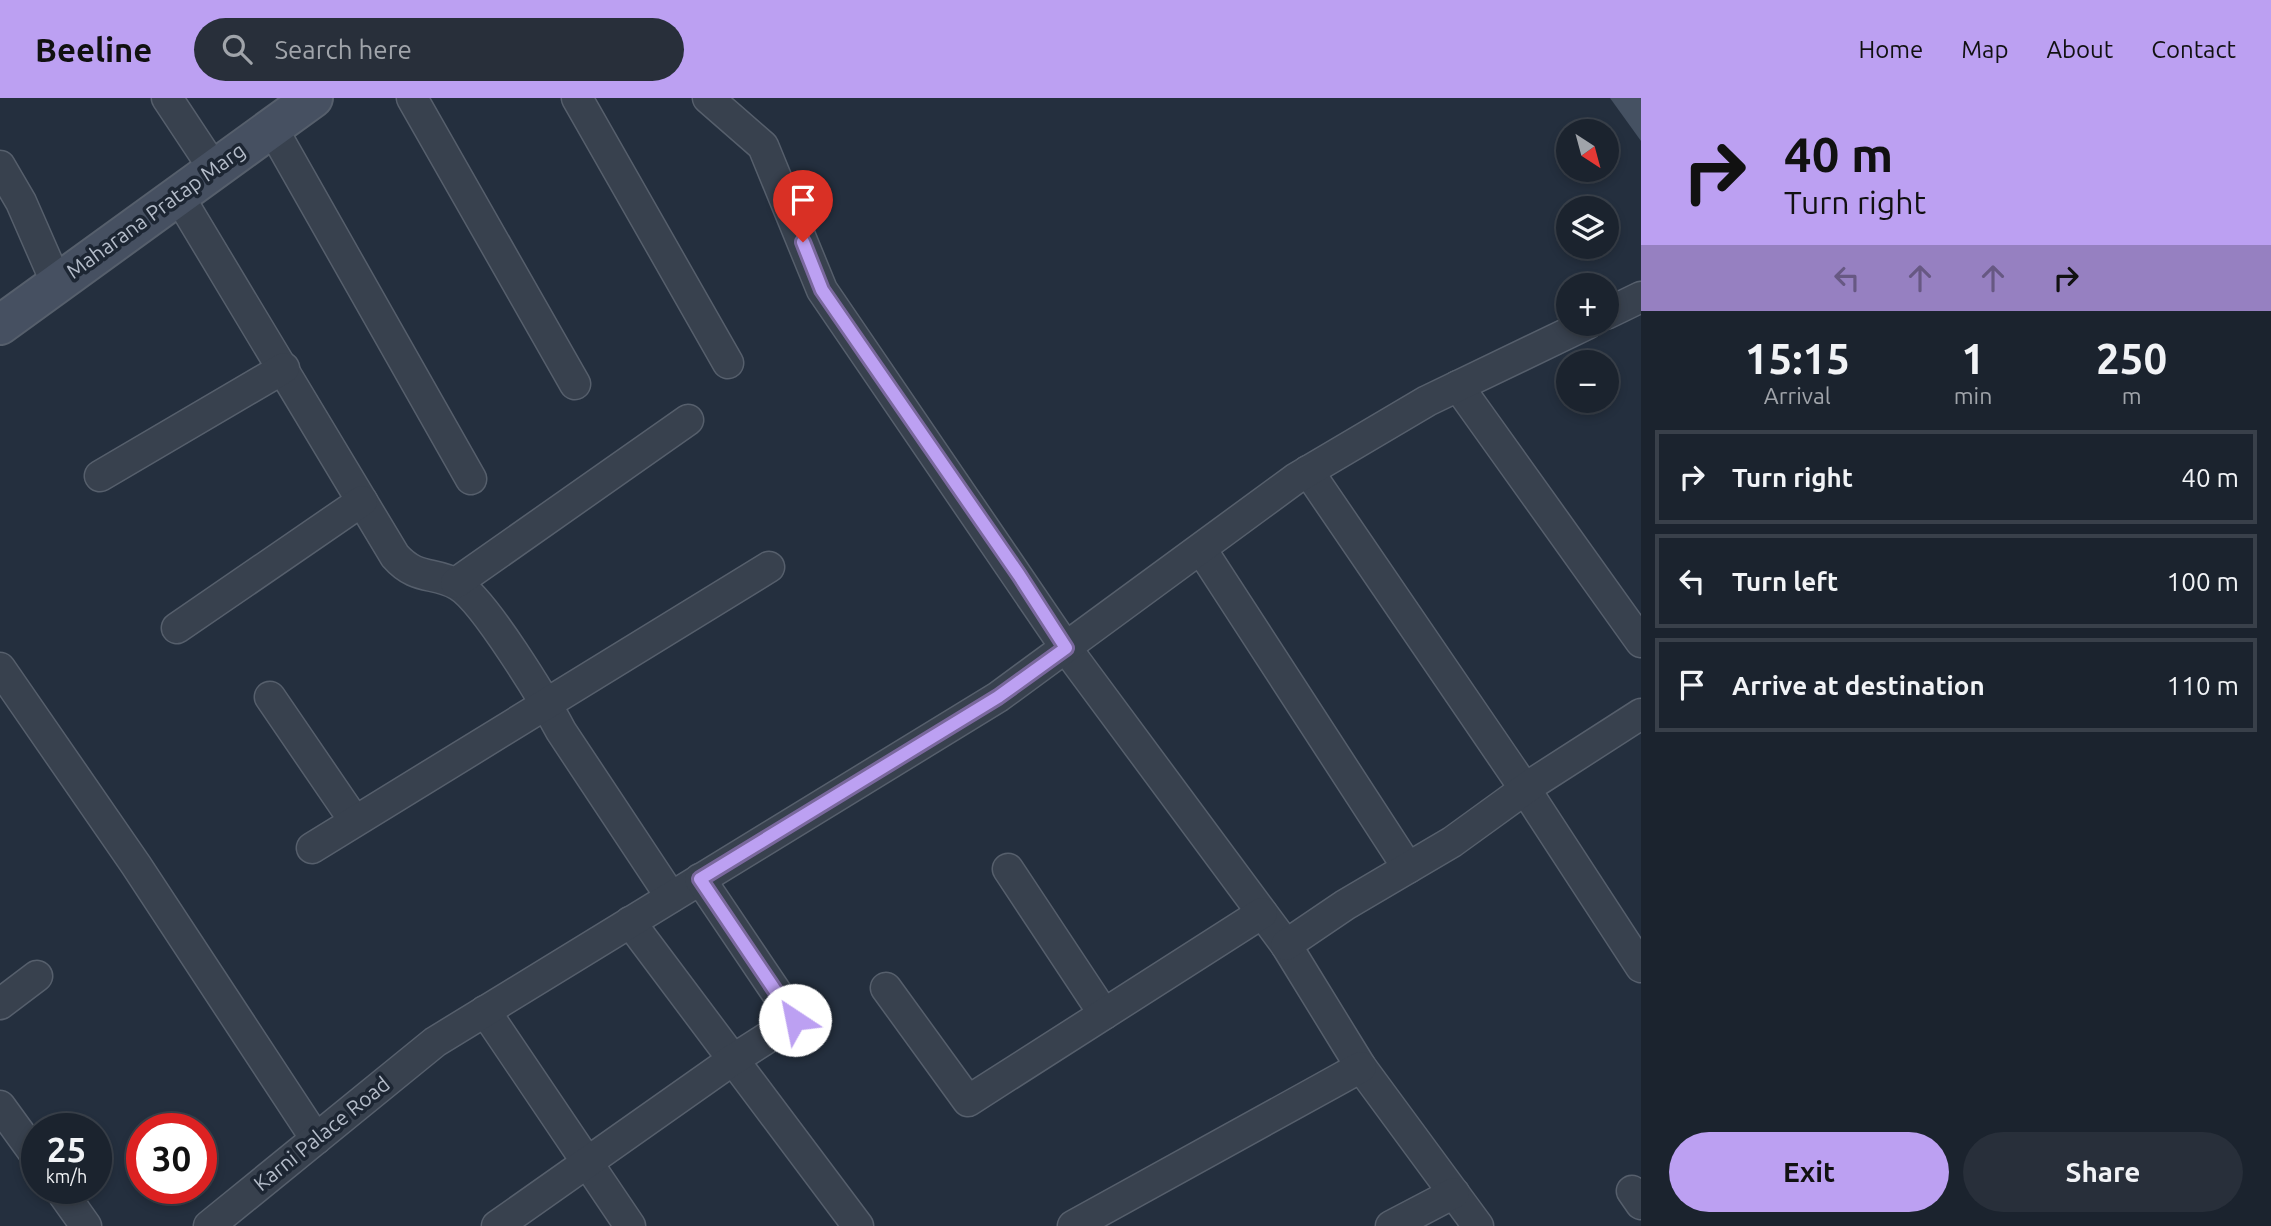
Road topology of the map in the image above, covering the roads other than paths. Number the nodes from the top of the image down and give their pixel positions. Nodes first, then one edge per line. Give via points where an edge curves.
1 (167, 98) edge
2 (313, 98) edge
3 (412, 98) edge
4 (578, 98) edge
5 (708, 98) edge
6 (272, 128) junction
7 (0, 166) edge
8 (214, 169) junction
9 (178, 195) junction
10 (56, 282) junction
11 (1641, 298) edge
12 (1619, 308) edge
13 (0, 325) edge
14 (1562, 336) edge
15 (727, 363) dead end
16 (284, 368) junction
17 (575, 384) dead end
18 (1458, 386) junction
19 (688, 420) dead end
20 (1308, 471) junction
21 (100, 476) dead end
22 (471, 479) dead end
23 (362, 501) junction
24 (1201, 549) junction
25 (769, 567) dead end
26 (456, 583) junction
27 (177, 628) dead end
28 (1641, 642) edge
29 (1066, 648) junction
30 (0, 668) edge
31 (270, 697) dead end
32 (546, 703) junction
33 (1641, 714) edge
34 (1525, 789) junction
35 (354, 820) junction
36 (312, 848) dead end
37 (1408, 868) junction
38 (1008, 869) dead end
39 (700, 879) junction
40 (671, 897) junction
41 (1262, 913) junction
42 (630, 922) junction
43 (1286, 945) junction
44 (1641, 967) edge
45 (37, 976) dead end
46 (886, 988) dead end
47 (0, 1004) edge
48 (485, 1012) junction
49 (1104, 1014) junction
50 (731, 1061) junction
51 (1361, 1067) junction
52 (0, 1106) edge
53 (21, 1135) edge
54 (316, 1139) junction
55 (587, 1165) junction
56 (1454, 1193) junction
57 (70, 1204) edge
58 (86, 1226) edge
59 (209, 1226) edge
60 (497, 1226) edge
61 (631, 1226) edge
62 (858, 1226) edge
63 (1073, 1226) edge
64 (1391, 1226) edge
65 (1478, 1226) edge

1 - 8 street
2 - 6 street, Maharana Pratap Marg
3 - 17 street
4 - 15 street
5 - 29 street via 764,146 822,290
6 - 8 street, Maharana Pratap Marg
6 - 22 street
7 - 10 street
8 - 9 street, Maharana Pratap Marg
9 - 10 street, Maharana Pratap Marg
9 - 16 street
10 - 13 street, Maharana Pratap Marg
11 - 12 street
14 - 18 street, Karni Palace Road
16 - 21 street
16 - 23 street
18 - 20 street, Karni Palace Road
18 - 28 street
19 - 26 street
20 - 24 street, Karni Palace Road
20 - 34 street
23 - 26 street via 403,565
23 - 27 street
24 - 29 street, Karni Palace Road
24 - 37 street
25 - 32 street
26 - 32 street via 475,601
29 - 39 street, Karni Palace Road via 998,697
29 - 41 street
30 - 54 street
31 - 35 street
32 - 35 street
32 - 40 street
33 - 34 street
34 - 37 street
34 - 44 street
35 - 36 street
37 - 43 street
38 - 49 street
39 - 40 street, Karni Palace Road
39 - 50 street via 795,1020
40 - 42 street, Karni Palace Road
41 - 43 street
41 - 49 street
42 - 48 street, Karni Palace Road
42 - 50 street
43 - 51 street
45 - 47 street
46 - 49 street via 968,1101
48 - 54 street, Karni Palace Road via 435,1042
48 - 55 street
50 - 55 street
50 - 62 street
51 - 56 street
51 - 63 street
52 - 53 street
54 - 59 street, Karni Palace Road
55 - 60 street
55 - 61 street
56 - 64 street
56 - 65 street
57 - 58 street

